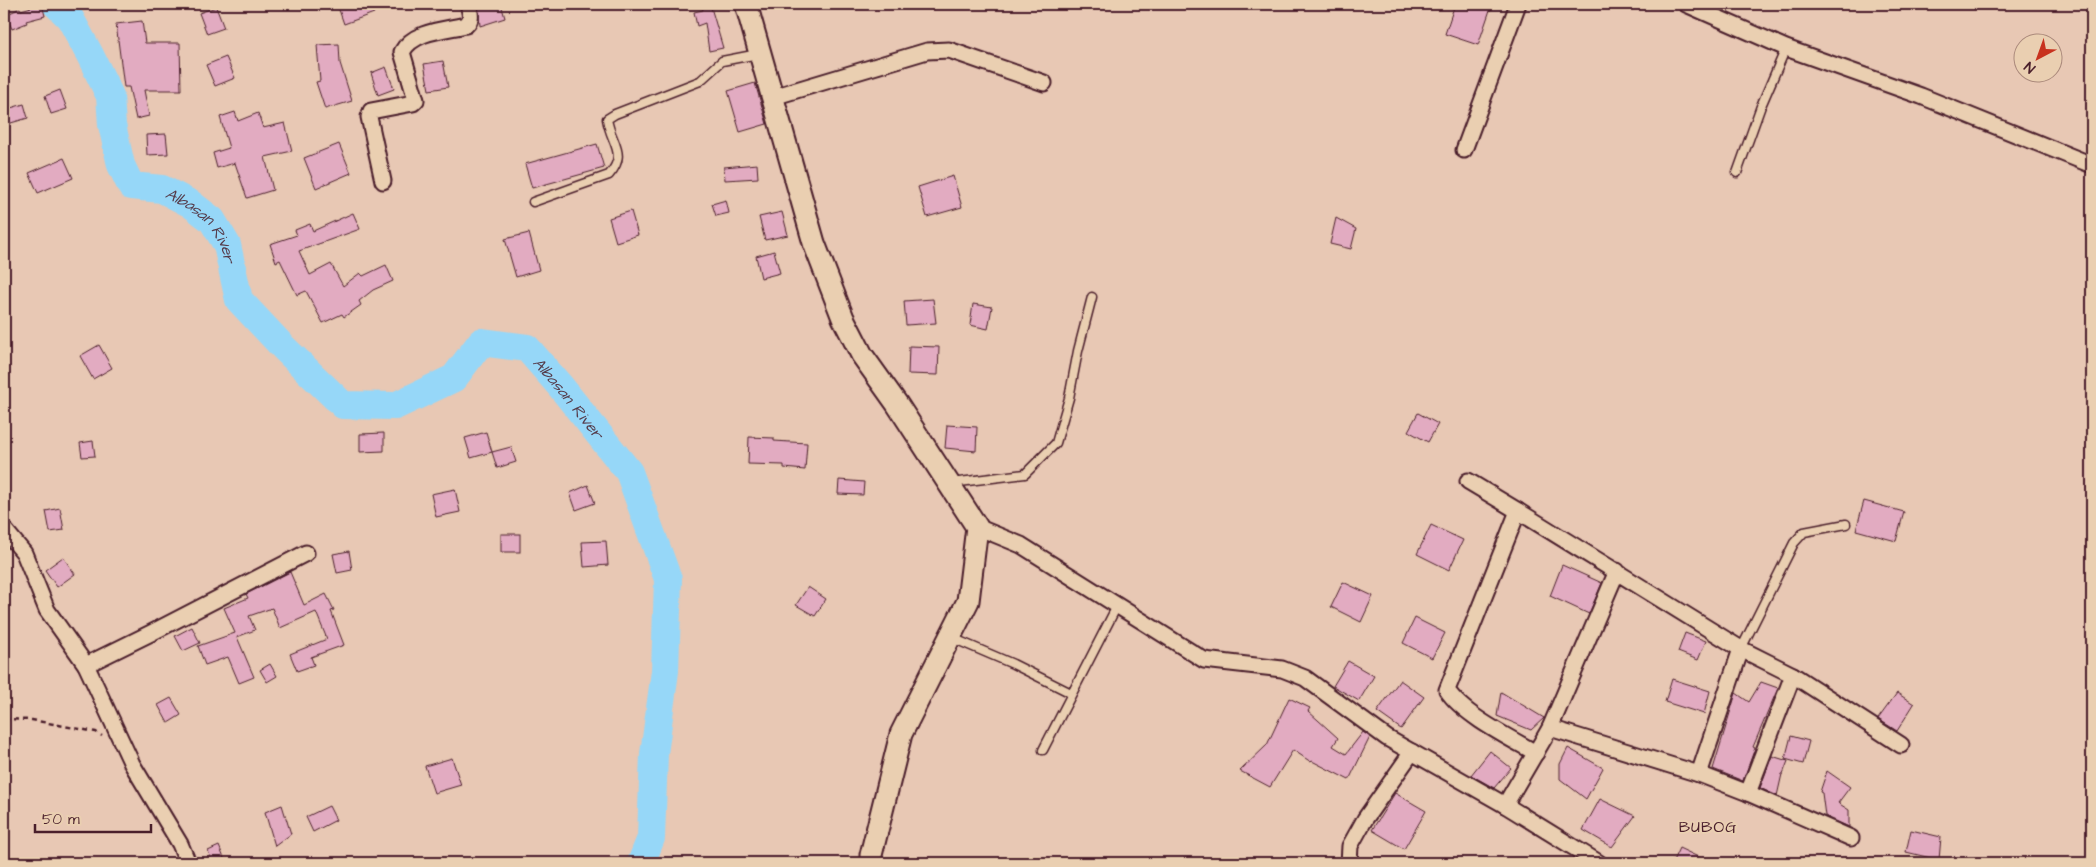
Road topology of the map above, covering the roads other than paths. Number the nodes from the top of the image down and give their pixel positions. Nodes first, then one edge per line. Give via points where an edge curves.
1 (468, 4) edge
2 (746, 4) edge
3 (1518, 4) edge
4 (1686, 4) edge
5 (1786, 48) junction
6 (760, 54) junction
7 (1044, 83) dead end
8 (772, 97) junction
9 (1464, 150) dead end
10 (2092, 165) edge
11 (1737, 173) dead end
12 (383, 181) dead end
13 (533, 202) dead end
14 (1092, 297) dead end
15 (1468, 481) dead end
16 (949, 484) junction
17 (1518, 511) junction
18 (1846, 524) dead end
19 (977, 527) junction
20 (4, 528) edge
21 (306, 553) dead end
22 (1617, 571) junction
23 (1117, 606) junction
24 (950, 637) junction
25 (1741, 649) junction
26 (86, 665) junction
27 (1793, 675) junction
28 (1071, 693) junction
29 (1550, 728) junction
30 (1901, 745) dead end
31 (1043, 750) dead end
32 (1412, 752) junction
33 (1536, 753) junction
34 (1699, 774) junction
35 (1748, 793) junction
36 (1505, 805) junction
37 (1851, 838) dead end
38 (188, 863) edge
39 (871, 863) edge
40 (1349, 863) edge
41 (1599, 863) edge

1 - 12 street via 471,16 466,25 414,38 402,52 416,100 371,111 369,118
2 - 6 street
3 - 9 street
4 - 5 street
5 - 10 street via 1921,96
5 - 11 lane
6 - 8 street
6 - 13 lane via 722,61 700,81 607,119 619,157 617,166 609,175
7 - 8 street via 949,50 927,50
8 - 16 street via 814,243 843,318 862,355
14 - 16 lane via 1056,443 1026,474
15 - 17 street
16 - 19 street
17 - 22 street
17 - 33 street via 1447,690 1458,704
18 - 25 lane via 1804,532 1794,543
19 - 23 street via 1021,544
19 - 24 street via 968,601
20 - 26 street via 24,553 47,610
21 - 26 street
22 - 25 street
22 - 29 street
23 - 28 lane
23 - 32 street via 1204,660 1282,669 1305,678 1387,738
24 - 28 lane
24 - 39 street via 901,734
25 - 27 street
25 - 34 street
26 - 38 street via 132,764
27 - 30 street
27 - 35 street
28 - 31 lane
29 - 33 street
29 - 34 street
32 - 36 street
32 - 40 street via 1365,819 1350,846
33 - 36 street
34 - 35 street
35 - 37 street
36 - 41 street

